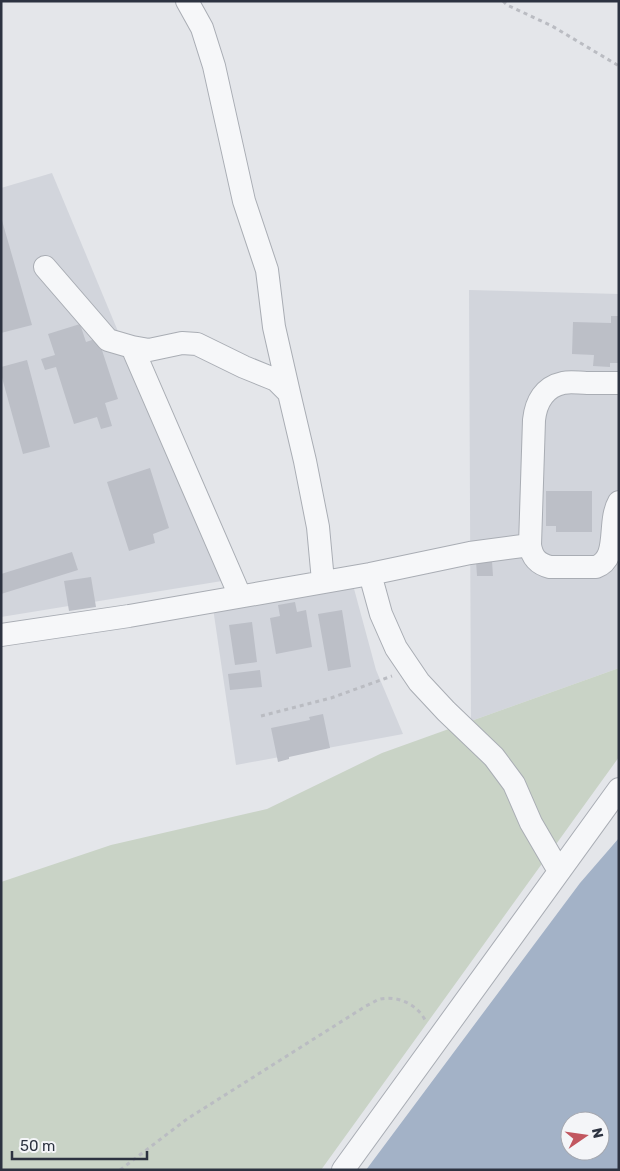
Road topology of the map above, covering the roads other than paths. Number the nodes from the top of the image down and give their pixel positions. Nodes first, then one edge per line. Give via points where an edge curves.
1 (188, 1) edge
2 (45, 267) dead end
3 (132, 347) junction
4 (619, 383) edge
5 (289, 393) junction
6 (619, 502) edge
7 (530, 545) junction
8 (370, 574) junction
9 (323, 581) junction
10 (240, 596) junction
11 (1, 635) edge
12 (619, 789) edge
13 (559, 871) junction
14 (343, 1170) edge

1 - 5 street via 202,28 214,66 244,201 267,270 274,327
2 - 3 street via 108,340
3 - 5 street via 149,350 182,343 197,344 276,380
3 - 10 street
4 - 7 street via 565,382 550,388 539,400 534,420
5 - 9 street via 318,527
6 - 7 street via 614,515 612,551 602,565 544,566 534,558
7 - 8 street via 470,553
8 - 9 street
8 - 13 street via 381,614 408,667 446,711 494,757 514,784 531,823
9 - 10 street
10 - 11 street
12 - 13 street
13 - 14 street

